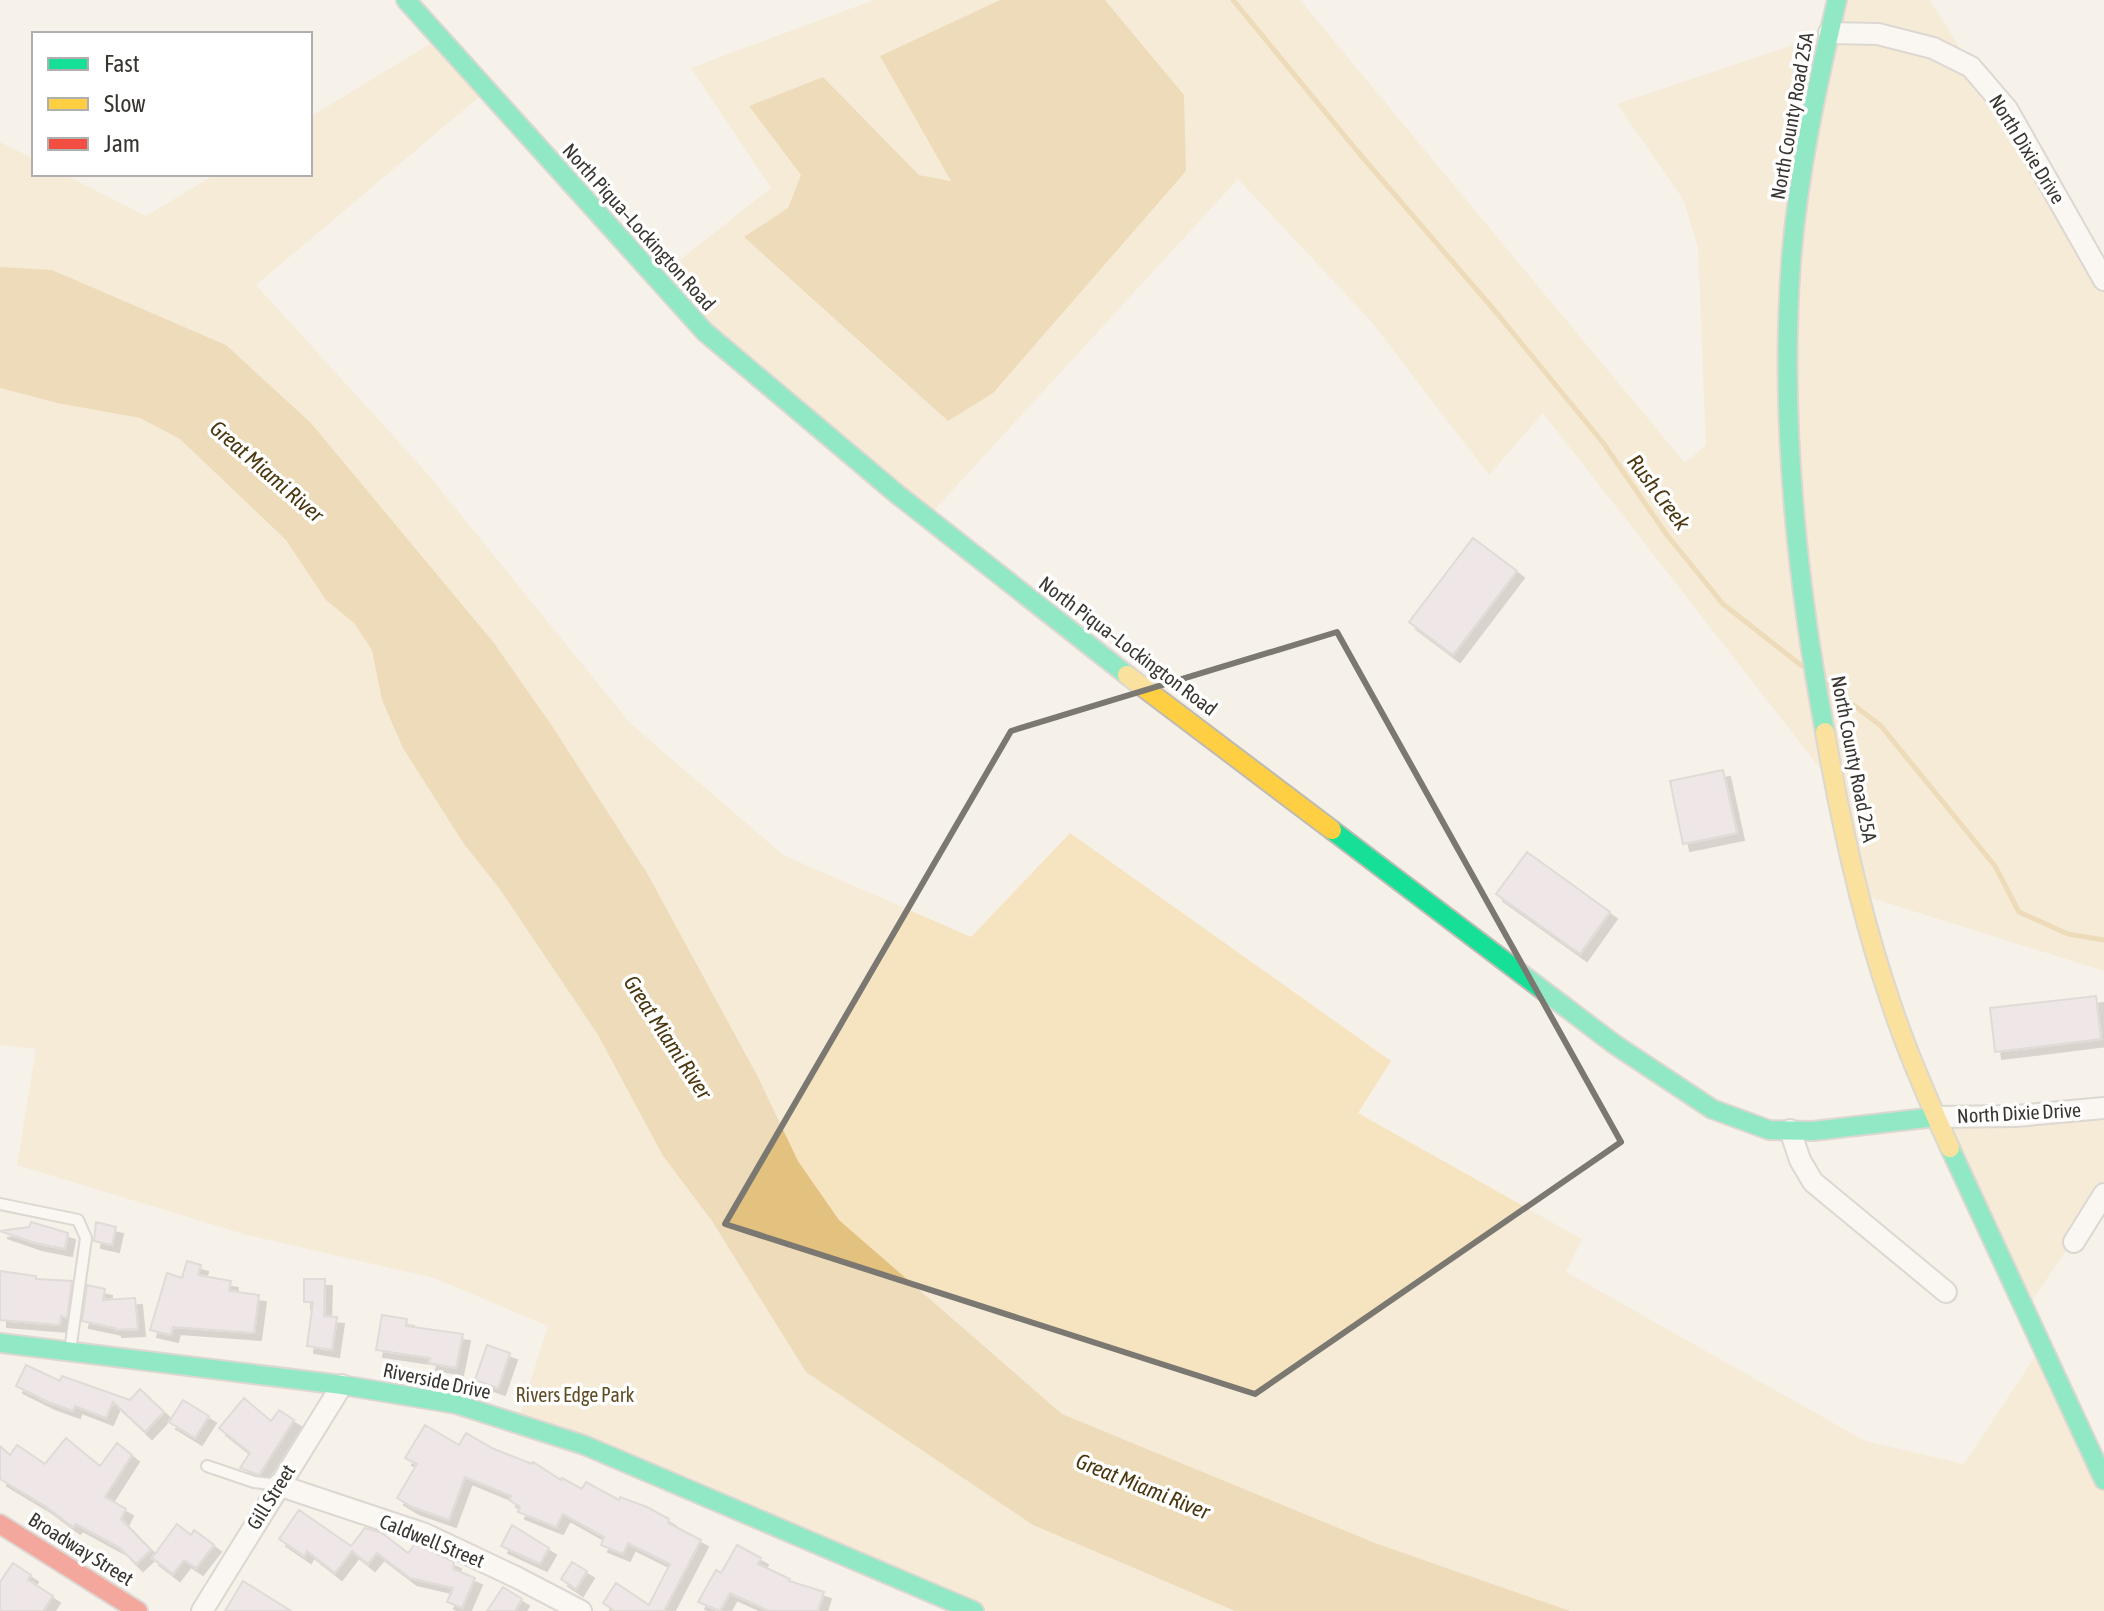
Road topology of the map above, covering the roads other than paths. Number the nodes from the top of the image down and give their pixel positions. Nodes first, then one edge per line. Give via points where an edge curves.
1 (406, 0) edge
2 (1837, 0) edge
3 (1829, 33) junction
4 (2104, 280) edge
5 (2104, 1108) edge
6 (1935, 1117) junction
7 (1790, 1130) junction
8 (2104, 1194) edge
9 (0, 1204) edge
10 (2074, 1242) dead end
11 (1946, 1292) dead end
12 (0, 1343) edge
13 (70, 1352) junction
14 (342, 1385) junction
15 (207, 1466) dead end
16 (2104, 1480) edge
17 (278, 1485) junction
18 (0, 1524) edge
19 (138, 1611) edge
20 (202, 1611) edge
21 (581, 1611) edge
22 (974, 1611) edge

1 - 7 main road, North Piqua–Lockington Road via 705,332 897,494 1614,1044 1712,1109 1769,1130
2 - 3 main road, North County Road 25A
3 - 4 street, North Dixie Drive via 1878,34 1933,48 1971,67 2007,109
3 - 6 main road, North County Road 25A via 1808,129 1789,295 1789,385 1806,616 1834,786 1859,894 1892,1006
5 - 6 street, North Dixie Drive
6 - 7 main road, North Piqua–Lockington Road
6 - 16 main road, North County Road 25A
7 - 11 street via 1813,1182
8 - 10 street
9 - 13 lane via 78,1220 86,1238
12 - 13 main road, Riverside Drive
13 - 14 main road, Riverside Drive
14 - 17 street, Gill Street
14 - 22 main road, Riverside Drive via 456,1404 584,1445
15 - 17 lane
17 - 20 street, Gill Street
17 - 21 street, Caldwell Street via 425,1534
18 - 19 main road, Broadway Street

